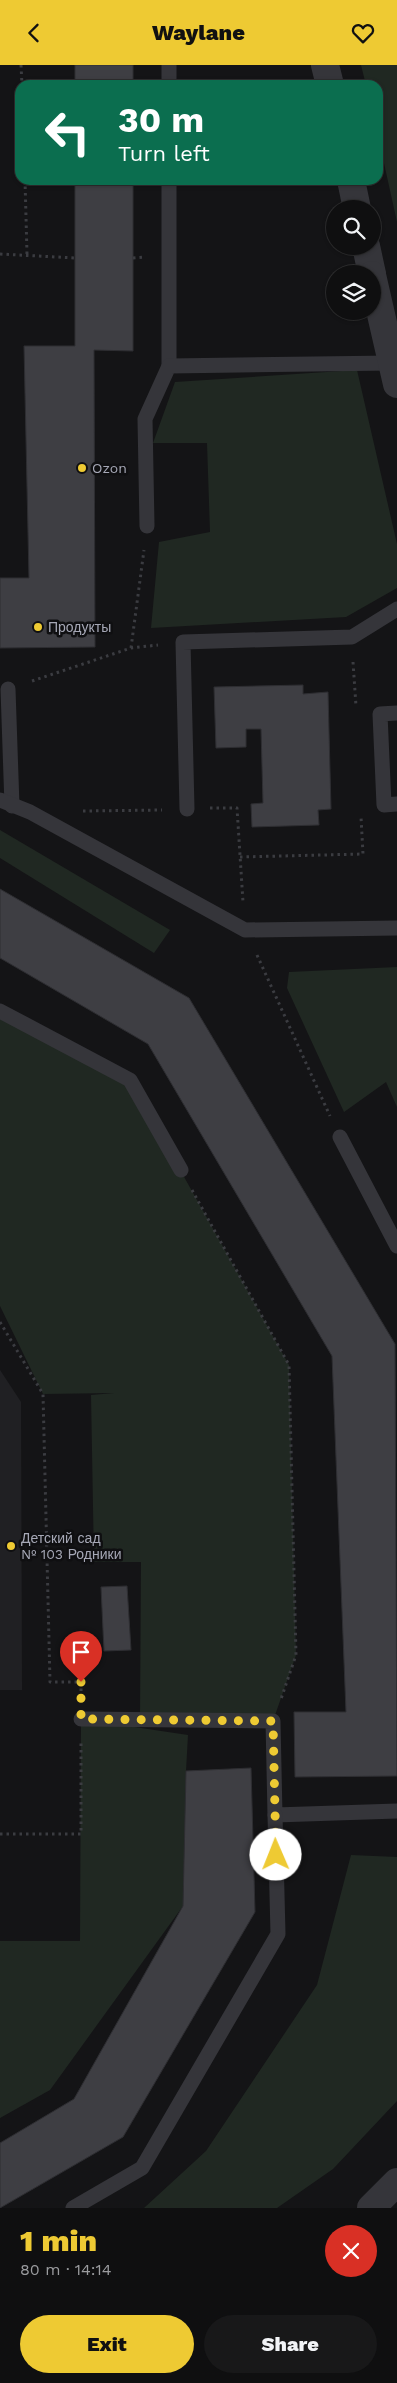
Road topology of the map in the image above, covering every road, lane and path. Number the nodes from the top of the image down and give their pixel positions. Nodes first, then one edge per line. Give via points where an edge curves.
1 (21, 65) edge
2 (169, 65) edge
3 (325, 65) edge
4 (22, 80) edge
5 (169, 80) edge
6 (329, 80) edge
7 (25, 185) edge
8 (169, 185) edge
9 (352, 185) edge
10 (356, 200) edge
11 (0, 254) edge
12 (27, 255) junction
13 (74, 258) dead end
14 (381, 313) edge
15 (169, 366) junction
16 (395, 373) edge
17 (147, 526) joint
18 (397, 609) edge
19 (352, 637) junction
20 (183, 642) junction
21 (131, 648) junction
22 (8, 689) joint
23 (397, 713) edge
24 (356, 716) dead end
25 (6, 803) edge
26 (397, 805) edge
27 (188, 809) dead end
28 (361, 815) dead end
29 (240, 857) dead end
30 (397, 928) edge
31 (0, 1011) edge
32 (340, 1137) dead end
33 (181, 1170) joint
34 (397, 1246) edge
35 (0, 1322) edge
36 (81, 1719) junction
37 (273, 1721) junction
38 (397, 1811) edge
39 (275, 1815) junction
40 (0, 1834) edge
41 (397, 2182) edge
42 (74, 2208) edge
43 (371, 2208) edge

1 - 4 path
2 - 5 lane
3 - 6 street
7 - 12 path
8 - 15 lane
9 - 10 street
11 - 12 path
12 - 13 path
14 - 16 street
15 - 16 lane
15 - 17 lane via 145,419
17 - 21 path
18 - 19 lane
19 - 20 lane
19 - 24 path
20 - 21 path
20 - 27 lane
21 - 22 path
22 - 25 lane
23 - 26 lane via 380,713 384,805
25 - 30 lane via 245,930
28 - 29 path via 363,855
31 - 33 lane via 130,1079
32 - 34 lane
33 - 37 path via 288,1365 296,1655
35 - 36 path via 43,1394 50,1682 81,1682
36 - 37 lane
36 - 40 path via 81,1834
37 - 39 lane
38 - 39 lane
39 - 42 lane via 278,1935 142,2168
41 - 43 street

